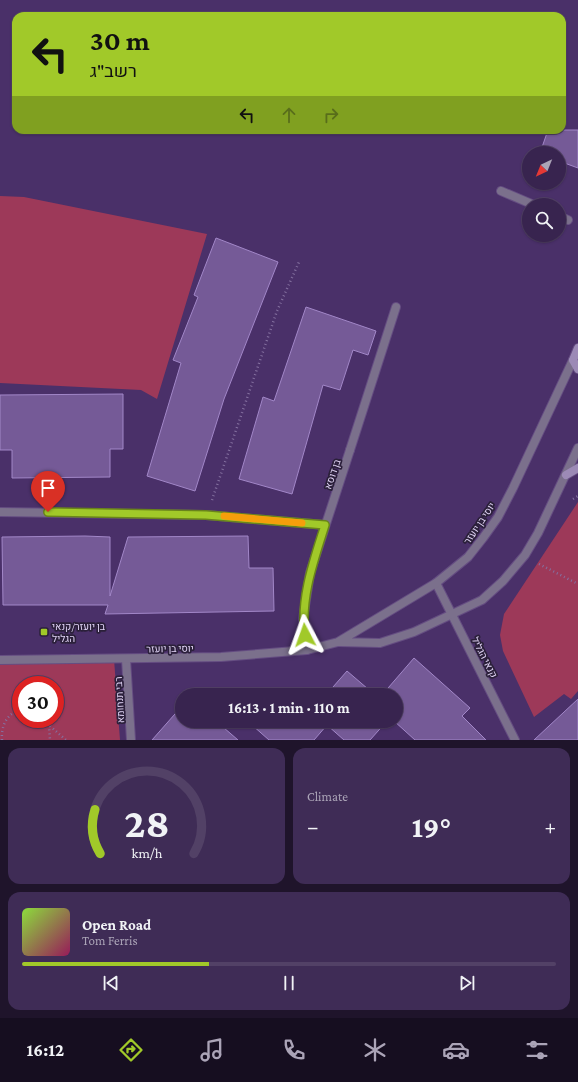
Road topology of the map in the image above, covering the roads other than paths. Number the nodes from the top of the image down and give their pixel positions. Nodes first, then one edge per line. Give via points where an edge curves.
1 (501, 191) dead end
2 (522, 200) edge
3 (396, 307) dead end
4 (578, 348) edge
5 (575, 360) edge
6 (578, 369) edge
7 (578, 448) edge
8 (578, 468) edge
9 (566, 474) junction
10 (0, 512) edge
11 (325, 525) junction
12 (436, 583) junction
13 (453, 615) junction
14 (338, 642) junction
15 (307, 650) junction
16 (126, 659) junction
17 (0, 660) edge
18 (131, 740) edge
19 (515, 740) edge

1 - 2 street
3 - 11 street, בן דוסא
4 - 5 main road
5 - 6 main road
5 - 12 street, יוסי בן יועזר via 498,517 468,557
7 - 9 street, יוסי בן יועזר
8 - 9 main road
9 - 13 street, יוסי בן יועזר via 525,555 503,581 482,600
10 - 11 street via 206,515
11 - 15 street, בן דוסא via 310,573 303,619
12 - 13 street, קנאי הגליל
12 - 14 street, יוסי בן יועזר
13 - 14 street, יוסי בן יועזר via 380,643
13 - 19 street, קנאי הגליל
14 - 15 street, יוסי בן יועזר
15 - 16 street, יוסי בן יועזר via 221,657
16 - 17 street, יוסי בן יועזר
16 - 18 street, רבי תנחומא

